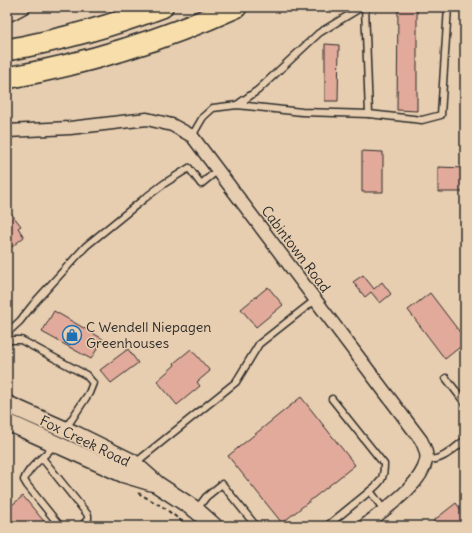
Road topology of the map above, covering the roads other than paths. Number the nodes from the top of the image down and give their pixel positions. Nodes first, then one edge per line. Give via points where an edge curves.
1 (24, 7) edge
2 (162, 7) edge
3 (236, 7) edge
4 (362, 7) edge
5 (365, 7) edge
6 (448, 7) edge
7 (8, 12) edge
8 (7, 50) edge
9 (7, 78) edge
10 (237, 105) junction
11 (368, 114) junction
12 (7, 131) edge
13 (192, 136) junction
14 (218, 170) junction
15 (315, 300) junction
16 (7, 333) edge
17 (7, 340) edge
18 (446, 378) dead end
19 (332, 399) dead end
20 (465, 403) edge
21 (7, 404) edge
22 (7, 422) edge
23 (60, 437) junction
24 (465, 440) edge
25 (42, 458) junction
26 (426, 460) junction
27 (129, 469) junction
28 (370, 491) junction
29 (196, 510) junction
30 (384, 510) junction
31 (60, 526) edge
32 (82, 526) edge
33 (213, 526) edge
34 (256, 526) edge
35 (327, 526) edge
36 (364, 526) edge

1 - 7 street
2 - 8 highway via 59,39
3 - 9 highway via 102,56
4 - 10 lane via 319,33 258,90
5 - 11 lane
6 - 11 lane via 441,115 422,120
10 - 11 lane via 302,112
10 - 13 lane via 214,108 203,117
12 - 13 street, Cabintown Road via 70,128 148,119 172,125
13 - 14 street, Cabintown Road
14 - 15 street, Cabintown Road
14 - 16 lane via 201,184 189,168 145,198 86,246
15 - 26 street, Cabintown Road via 421,440
15 - 27 lane via 259,344 236,382
17 - 23 lane via 21,340 86,375 93,383
18 - 20 lane
19 - 28 lane via 384,464 384,474 380,483
21 - 23 main road, Fox Creek Road
22 - 23 main road, Fox Creek Road
23 - 25 lane
23 - 27 main road, Fox Creek Road
24 - 26 lane via 442,458
25 - 31 lane via 26,474 24,480
25 - 32 lane via 88,515
26 - 30 street via 422,473 413,484
27 - 29 main road, Fox Creek Road
28 - 30 lane
28 - 35 lane
29 - 33 main road, Fox Creek Road
29 - 34 lane via 206,497 222,484
30 - 36 street

